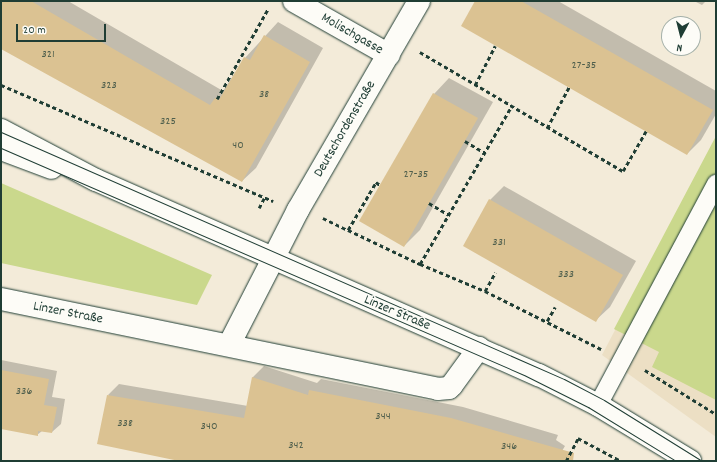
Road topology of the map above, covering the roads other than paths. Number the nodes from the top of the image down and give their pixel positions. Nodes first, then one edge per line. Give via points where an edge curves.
1 (294, 1) edge
2 (419, 1) edge
3 (394, 47) junction
4 (1, 130) edge
5 (1, 139) edge
6 (1, 149) edge
7 (96, 180) junction
8 (716, 184) edge
9 (274, 259) junction
10 (1, 299) edge
11 (229, 345) junction
12 (478, 348) junction
13 (598, 405) junction
14 (690, 461) edge

1 - 3 main road, Molischgasse
2 - 3 main road, Deutschordenstraße
3 - 9 main road, Deutschordenstraße via 298,210
4 - 7 main road, Linzer Straße
5 - 7 lane
6 - 7 main road, Linzer Straße via 41,165
7 - 9 main road, Linzer Straße
8 - 13 lane
9 - 11 main road, Deutschordenstraße
9 - 12 main road, Linzer Straße
10 - 11 main road, Linzer Straße
11 - 12 main road, Linzer Straße via 444,389 456,381
12 - 13 main road, Linzer Straße
13 - 14 main road, Linzer Straße

